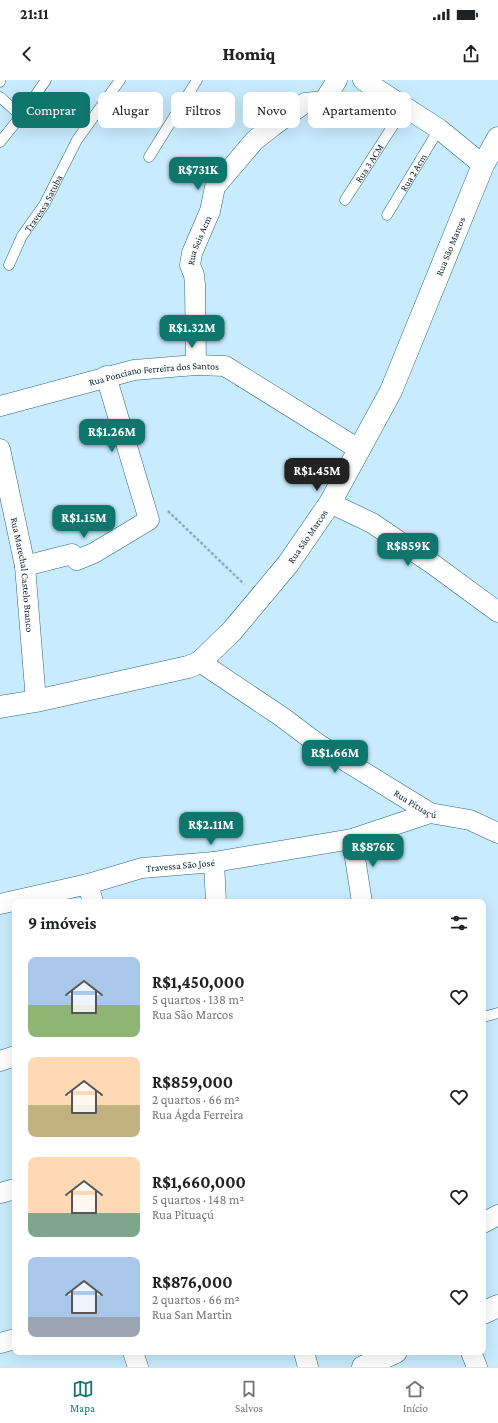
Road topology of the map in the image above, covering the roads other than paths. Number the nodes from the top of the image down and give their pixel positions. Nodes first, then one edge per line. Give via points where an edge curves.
1 (46, 80) edge
2 (120, 80) edge
3 (197, 80) edge
4 (337, 80) edge
5 (363, 80) edge
6 (38, 92) edge
7 (382, 92) edge
8 (0, 98) edge
9 (12, 108) edge
10 (411, 111) edge
11 (12, 127) edge
12 (391, 128) edge
13 (439, 129) junction
14 (498, 138) edge
15 (0, 142) edge
16 (149, 157) dead end
17 (483, 165) junction
18 (345, 200) dead end
19 (387, 215) dead end
20 (9, 265) dead end
21 (196, 365) junction
22 (106, 376) junction
23 (0, 406) edge
24 (0, 449) edge
25 (360, 450) junction
26 (330, 503) junction
27 (25, 566) junction
28 (498, 612) edge
29 (200, 662) junction
30 (36, 701) junction
31 (0, 707) edge
32 (430, 813) junction
33 (498, 833) edge
34 (352, 839) junction
35 (214, 862) junction
36 (90, 893) edge
37 (41, 899) edge
38 (216, 899) edge
39 (362, 899) edge
40 (12, 903) edge
41 (0, 904) edge
42 (498, 1013) edge
43 (486, 1016) edge
44 (12, 1057) edge
45 (0, 1061) edge
46 (12, 1190) edge
47 (0, 1192) edge
48 (498, 1215) edge
49 (486, 1222) edge
50 (498, 1306) edge
51 (486, 1311) edge
52 (12, 1340) edge
53 (0, 1343) edge
54 (134, 1355) edge
55 (305, 1355) edge
56 (389, 1355) edge
57 (472, 1355) edge
58 (138, 1367) edge
59 (308, 1367) edge
60 (363, 1367) edge
61 (477, 1367) edge

1 - 6 lane
2 - 20 lane, Travessa Satuba via 77,140 44,206 22,236
3 - 16 lane
4 - 21 street, Rua Seis Acm via 324,100 305,103 255,140 215,187 210,210 190,265 195,285
5 - 7 street
8 - 9 lane
10 - 13 street
11 - 15 lane
12 - 18 lane, Rua 3 ACM
13 - 17 street
13 - 19 lane, Rua 2 Acm
14 - 17 main road, Rua São Marcos
17 - 25 main road, Rua São Marcos via 391,391
21 - 22 street, Rua Ponciano Ferreira dos Santos via 163,366
21 - 25 street, Rua Ponciano Ferreira dos Santos via 225,366
22 - 23 street, Rua Ponciano Ferreira dos Santos
22 - 27 street via 149,520 94,553 77,560 72,554
24 - 27 street, Rua Marechal Castelo Branco
25 - 26 main road, Rua São Marcos
26 - 28 street via 372,524
26 - 29 main road, Rua São Marcos via 288,564 232,631
27 - 30 street, Rua Marechal Castelo Branco
29 - 30 main road, Rua São Marcos via 188,667
29 - 32 street, Rua Pituaçú via 318,744
30 - 31 main road, Rua São Marcos
32 - 33 street, Rua Pituaçú via 470,820
32 - 34 street, Travessa São José
34 - 35 street, Travessa São José
34 - 39 street
35 - 36 street, Travessa São José via 142,868
35 - 38 street
36 - 37 street, Travessa São José
40 - 41 street, Travessa São José
42 - 43 lane
44 - 45 street
46 - 47 street
48 - 49 street
50 - 51 main road
52 - 53 street
54 - 58 street
55 - 59 street
56 - 60 main road
57 - 61 street

